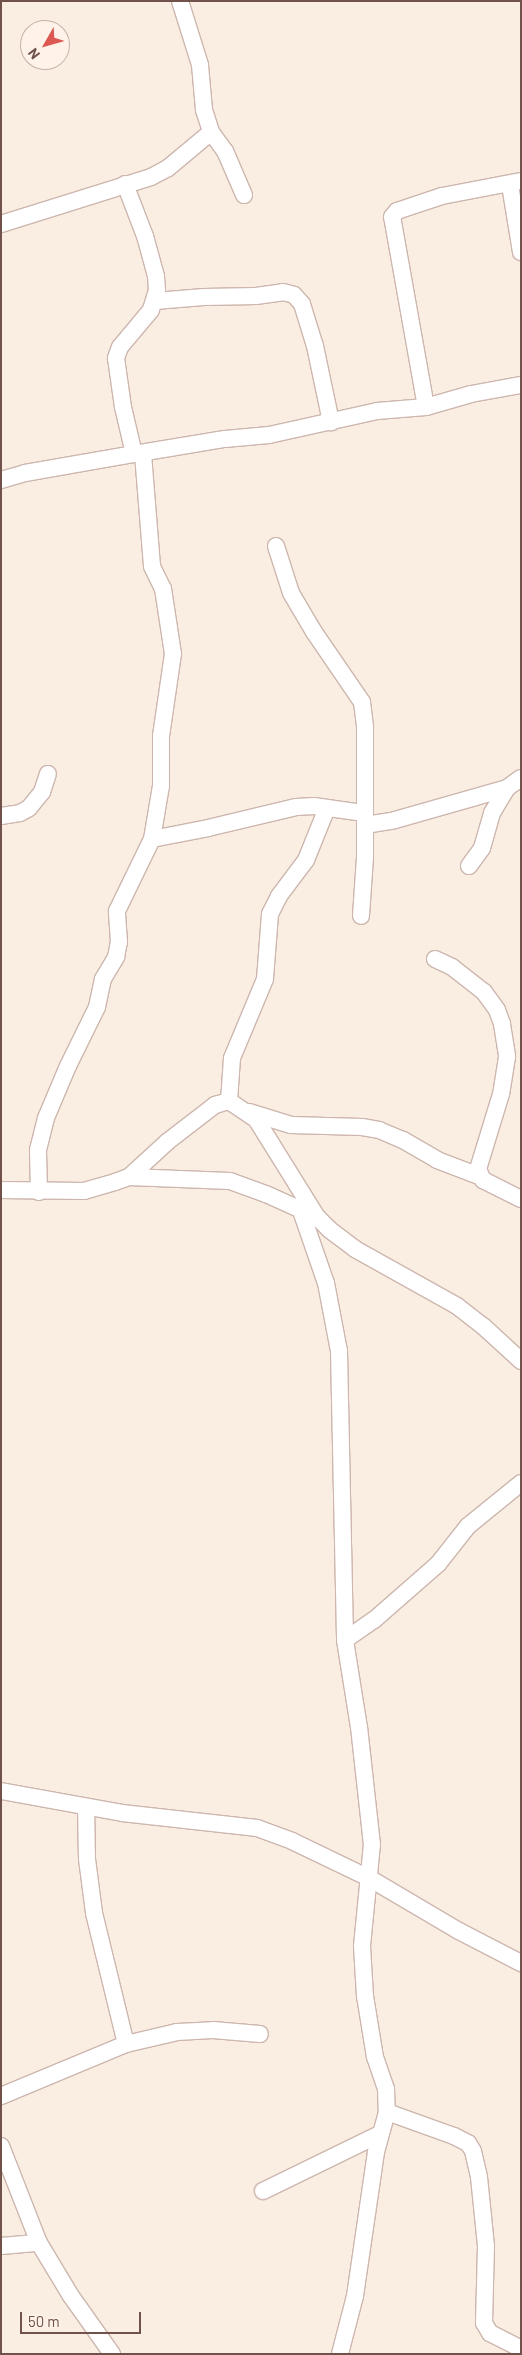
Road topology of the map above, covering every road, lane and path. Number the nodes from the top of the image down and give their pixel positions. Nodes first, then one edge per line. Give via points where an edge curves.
1 (180, 1) edge
2 (211, 132) junction
3 (515, 183) edge
4 (125, 184) junction
5 (244, 194) dead end
6 (1, 224) edge
7 (521, 252) edge
8 (155, 301) junction
9 (521, 385) edge
10 (426, 407) junction
11 (331, 422) junction
12 (138, 453) junction
13 (1, 480) edge
14 (276, 546) dead end
15 (48, 774) dead end
16 (521, 778) edge
17 (507, 788) junction
18 (327, 808) junction
19 (1, 816) edge
20 (364, 819) junction
21 (152, 839) junction
22 (469, 866) dead end
23 (361, 916) dead end
24 (435, 959) dead end
25 (228, 1101) junction
26 (248, 1112) junction
27 (479, 1176) junction
28 (129, 1177) junction
29 (1, 1190) edge
30 (40, 1192) junction
31 (521, 1199) edge
32 (301, 1211) junction
33 (317, 1217) junction
34 (521, 1362) edge
35 (521, 1483) edge
36 (345, 1640) junction
37 (1, 1791) edge
38 (86, 1806) junction
39 (369, 1878) junction
40 (521, 1963) edge
41 (260, 2034) dead end
42 (126, 2044) junction
43 (1, 2096) edge
44 (387, 2112) junction
45 (380, 2134) junction
46 (1, 2146) edge
47 (263, 2191) dead end
48 (39, 2243) junction
49 (1, 2246) edge
50 (521, 2349) edge
51 (112, 2354) edge
52 (340, 2354) edge

1 - 2 street via 200,65 204,110
2 - 4 street via 168,168 151,177
2 - 5 street via 225,151
3 - 7 street
3 - 10 street via 442,196 397,210 392,217
4 - 6 street
4 - 8 street via 156,276
8 - 11 street via 283,292 294,295 302,304 315,346
8 - 12 street via 138,328 120,347 116,358 123,407
9 - 10 street via 471,394
10 - 11 street via 377,411
11 - 12 street via 269,436 225,439
12 - 13 street
12 - 21 street via 152,566 163,589 173,654 161,736 161,786
14 - 20 street via 291,593 361,698 365,728
15 - 19 street via 42,792 29,808
16 - 17 street
17 - 20 street via 395,820
17 - 22 street via 492,813 480,852
18 - 20 street
18 - 21 street via 296,807
18 - 25 street via 306,860 270,914 265,979 232,1058
20 - 23 street
21 - 30 street via 117,911 119,942 116,957 103,978 97,1007 46,1118 38,1150
24 - 27 street via 452,967 484,992 497,1010 502,1024 507,1057 501,1094 478,1169
25 - 26 street
25 - 28 street via 220,1101 208,1110
26 - 27 street via 291,1125 379,1130 404,1140 437,1160
26 - 33 street via 268,1137
27 - 31 street
28 - 30 street via 84,1191
28 - 32 street via 230,1181
29 - 30 street
32 - 33 street
32 - 36 street via 326,1282 339,1351
33 - 34 street via 355,1249 457,1306
35 - 36 street via 468,1526 438,1564 374,1620
36 - 39 street via 372,1844
37 - 38 street
38 - 39 street via 257,1828
38 - 42 street via 87,1859 94,1913
39 - 40 street
39 - 44 street via 362,1946 365,1996 375,2057 386,2089
41 - 42 street via 213,2030 177,2032
42 - 43 street
44 - 45 street
44 - 50 street via 454,2136 468,2143 473,2151 486,2246 484,2323 490,2333
45 - 47 street
45 - 52 street via 356,2296
46 - 48 street
48 - 49 street
48 - 51 street

